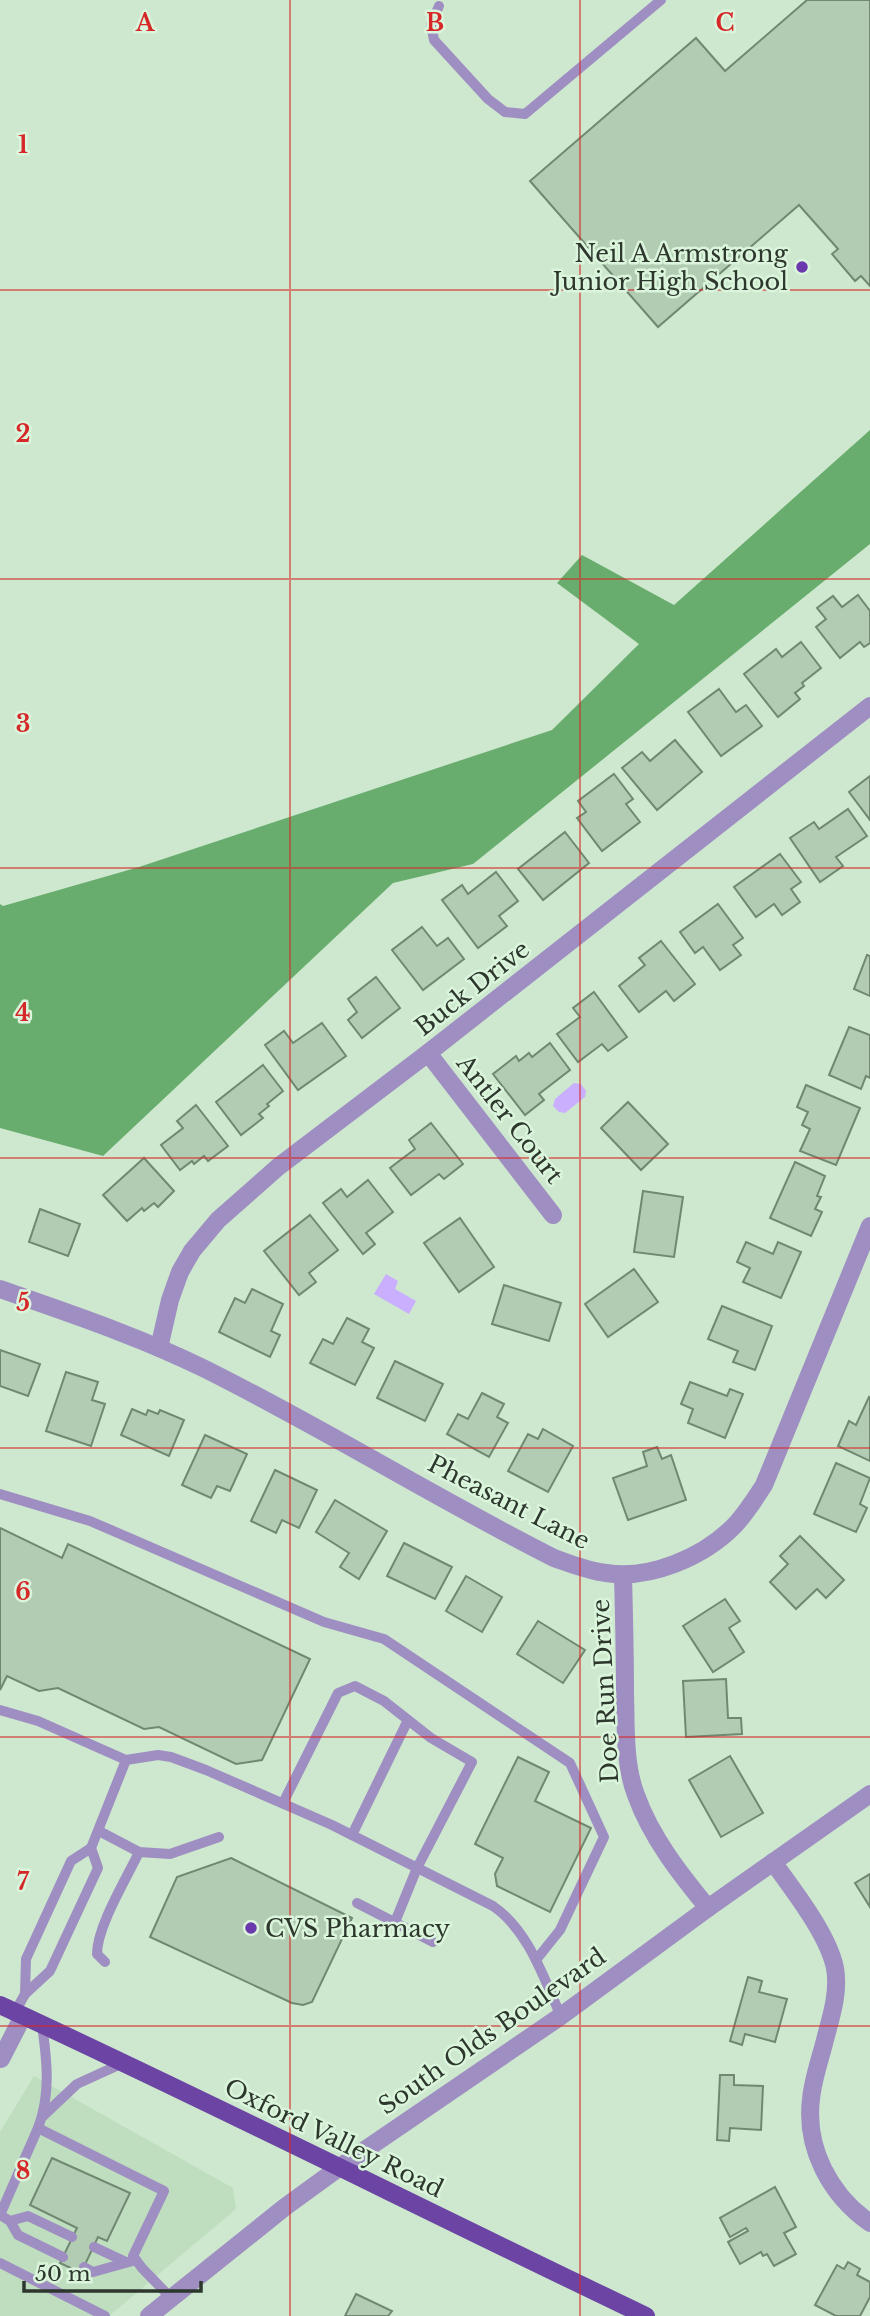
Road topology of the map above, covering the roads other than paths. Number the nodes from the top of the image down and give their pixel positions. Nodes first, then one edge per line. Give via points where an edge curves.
1 (661, 0) edge
2 (439, 6) dead end
3 (870, 706) edge
4 (428, 1053) junction
5 (553, 1214) dead end
6 (870, 1227) edge
7 (0, 1289) edge
8 (159, 1348) junction
9 (0, 1494) edge
10 (623, 1575) junction
11 (5, 1713) edge
12 (408, 1720) junction
13 (126, 1760) junction
14 (870, 1794) edge
15 (283, 1803) junction
16 (99, 1831) junction
17 (352, 1835) junction
18 (219, 1838) dead end
19 (92, 1848) junction
20 (139, 1852) junction
21 (773, 1862) junction
22 (418, 1868) junction
23 (357, 1903) dead end
24 (708, 1908) junction
25 (395, 1922) junction
26 (433, 1942) dead end
27 (536, 1960) junction
28 (105, 1962) dead end
29 (25, 1994) junction
30 (13, 2011) edge
31 (561, 2016) junction
32 (42, 2025) junction
33 (1, 2060) edge
34 (124, 2062) junction
35 (43, 2117) junction
36 (38, 2128) junction
37 (340, 2167) junction
38 (9, 2221) junction
39 (870, 2223) edge
40 (72, 2237) dead end
41 (94, 2247) dead end
42 (63, 2257) dead end
43 (131, 2261) junction
44 (0, 2263) edge
45 (84, 2267) dead end
46 (171, 2298) junction
47 (105, 2316) edge
48 (149, 2316) edge
49 (646, 2316) edge

1 - 2 lane via 525,114 505,112 488,99 434,40 431,24
3 - 4 street, Buck Drive
4 - 5 street, Antler Court
4 - 8 street, Buck Drive via 278,1167 218,1220 180,1272
6 - 10 street, Pheasant Lane via 764,1485 748,1508 734,1526 694,1556
7 - 8 street, Pheasant Lane
8 - 10 street, Pheasant Lane via 362,1451 554,1558 587,1570
9 - 27 lane via 90,1521 324,1622 384,1639 570,1763 604,1837 560,1930
10 - 24 street, Doe Run Drive via 626,1722 635,1794 669,1857
11 - 13 lane via 38,1721
12 - 15 lane via 355,1686 338,1693
12 - 17 lane
12 - 22 lane via 472,1762
13 - 15 lane via 171,1757
13 - 16 lane
14 - 21 street, South Olds Boulevard
15 - 17 lane
16 - 19 lane
16 - 20 lane
17 - 22 lane
18 - 20 lane via 170,1854
19 - 29 lane via 71,1861 26,1959
19 - 29 lane via 97,1868 50,1971
20 - 28 lane via 98,1943 97,1954
21 - 24 street, South Olds Boulevard
21 - 39 street via 830,1953 835,1969 836,1999 811,2097 812,2140 831,2184
22 - 25 lane
22 - 27 lane via 504,1914
23 - 25 lane
24 - 31 street, South Olds Boulevard
25 - 26 lane
27 - 31 lane
29 - 30 lane
30 - 32 main road, Oxford Valley Road
30 - 33 street
31 - 37 street, South Olds Boulevard
32 - 34 main road, Oxford Valley Road
32 - 35 lane via 48,2071
34 - 35 lane via 77,2084
34 - 37 main road, Oxford Valley Road
35 - 36 lane
36 - 38 lane via 0,2215
36 - 43 lane via 164,2190
37 - 46 street, South Olds Boulevard
37 - 49 main road, Oxford Valley Road
38 - 40 lane via 28,2216
38 - 42 lane via 18,2235
41 - 43 lane
43 - 45 lane via 93,2272
43 - 46 lane
44 - 47 lane
46 - 48 street, South Olds Boulevard

